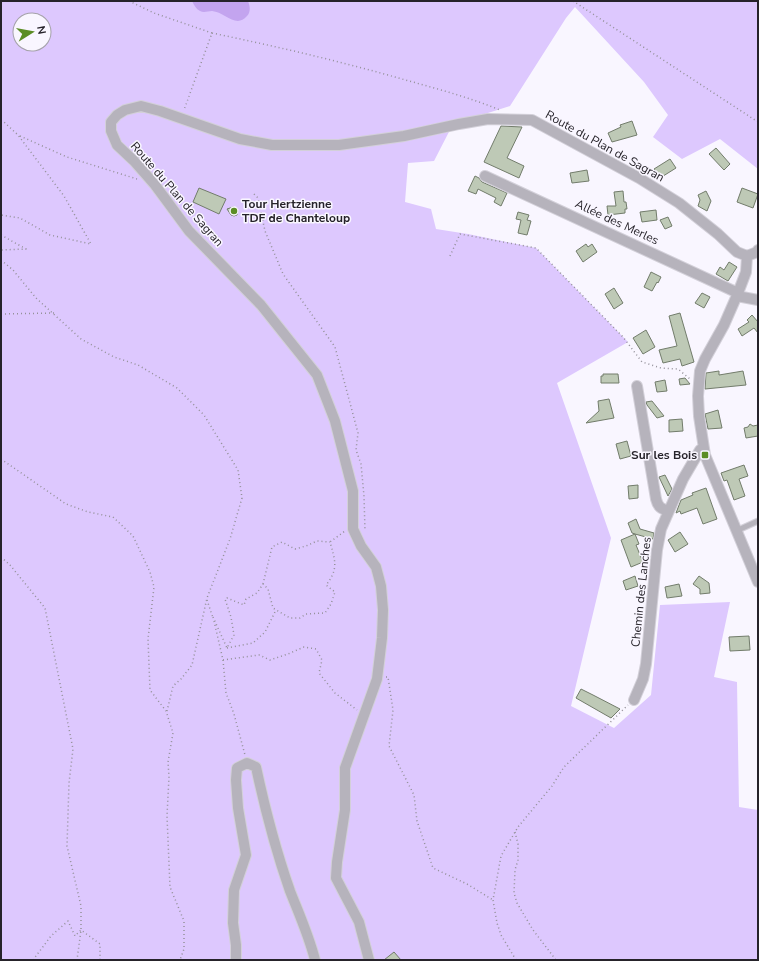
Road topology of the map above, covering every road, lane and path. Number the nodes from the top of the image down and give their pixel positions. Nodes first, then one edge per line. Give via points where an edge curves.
1 (129, 1) edge
2 (573, 1) edge
3 (212, 32) junction
4 (182, 119) junction
5 (500, 119) junction
6 (1, 120) edge
7 (758, 122) edge
8 (18, 135) junction
9 (485, 176) dead end
10 (138, 179) dead end
11 (1, 215) edge
12 (1, 235) edge
13 (1, 250) edge
14 (758, 251) edge
15 (450, 256) dead end
16 (747, 256) junction
17 (1, 260) edge
18 (738, 294) junction
19 (758, 300) edge
20 (54, 313) junction
21 (1, 314) edge
22 (636, 386) dead end
23 (698, 387) junction
24 (703, 448) junction
25 (1, 460) edge
26 (669, 511) junction
27 (758, 521) edge
28 (353, 529) junction
29 (736, 531) junction
30 (330, 542) junction
31 (1, 557) edge
32 (758, 582) edge
33 (263, 584) junction
34 (207, 598) junction
35 (276, 610) junction
36 (213, 617) junction
37 (227, 648) junction
38 (223, 660) junction
39 (378, 674) junction
40 (634, 700) joint
41 (166, 711) junction
42 (363, 714) junction
43 (247, 763) junction
44 (515, 832) junction
45 (493, 900) junction
46 (81, 930) junction
47 (33, 960) edge
48 (77, 960) edge
49 (100, 960) edge
50 (180, 960) edge
51 (236, 960) edge
52 (315, 960) edge
53 (369, 960) edge
54 (516, 960) edge
55 (556, 960) edge

1 - 3 path via 154,13
2 - 7 path
3 - 4 path
3 - 5 path via 341,62 442,90 500,110
4 - 5 street, Route du Plan de Sagran via 240,139 272,145 339,145
4 - 28 street, Route du Plan de Sagran via 150,108 133,107 125,110 111,122 110,131 117,145 155,185 189,231 261,305 317,375 335,421 353,491
5 - 16 street, Route du Plan de Sagran via 532,120 639,178 679,203 737,252
6 - 8 path
8 - 10 path via 67,157
8 - 11 path via 64,196 91,244 50,235 20,218
9 - 18 street, Allée des Merles
12 - 13 path via 26,250
14 - 16 street
15 - 23 path via 460,234 536,248 623,336 642,362 661,368 678,369
16 - 18 street via 746,272
17 - 20 path via 13,270 36,298
18 - 19 street, Allée des Merles
18 - 23 street via 705,359
20 - 21 path
20 - 34 path via 81,339 114,357 138,365 177,388 204,415 238,470 242,498 230,539
22 - 26 street via 656,499 661,509
23 - 24 street
24 - 26 street, Chemin des Lanches via 683,479
24 - 29 street
25 - 41 path via 66,504 112,517 133,536 150,572 154,587 148,639 150,690
26 - 40 street, Chemin des Lanches via 661,529 657,550 646,664
27 - 29 lane
28 - 30 path via 344,531
28 - 39 street, Route du Plan de Sagran via 376,567 381,586 383,610
29 - 32 street
30 - 33 path via 316,541 295,549 282,542 272,547
30 - 35 path via 336,563 333,576 326,585 335,592 325,613 290,618
31 - 46 path via 45,608 73,749 67,846 81,906
33 - 35 path via 268,589 273,608
33 - 37 path via 257,593 246,599 244,605 228,598 224,599 234,635
34 - 36 path
34 - 41 path via 192,665 173,686
35 - 37 path via 265,632 253,643
36 - 37 path
36 - 38 path
38 - 42 path via 259,656 270,660 304,647 316,649 322,660 319,673 335,693
38 - 43 path via 226,693
39 - 42 street, Route du Plan de Sagran
39 - 45 path via 388,677 393,710 389,746 414,795 417,821 433,868
40 - 44 path via 564,767
41 - 50 path via 173,733 168,762 170,888 184,921 184,949
42 - 53 street, Route du Plan de Sagran via 345,768 345,810 336,878 359,922
43 - 51 street via 237,768 236,780 246,855 234,890
43 - 52 street via 256,768 277,852
44 - 45 path via 501,856
44 - 55 path via 518,844 514,893 516,903
45 - 54 path via 501,935
46 - 47 path via 75,936 68,921 51,936
46 - 48 path
46 - 49 path via 100,944

